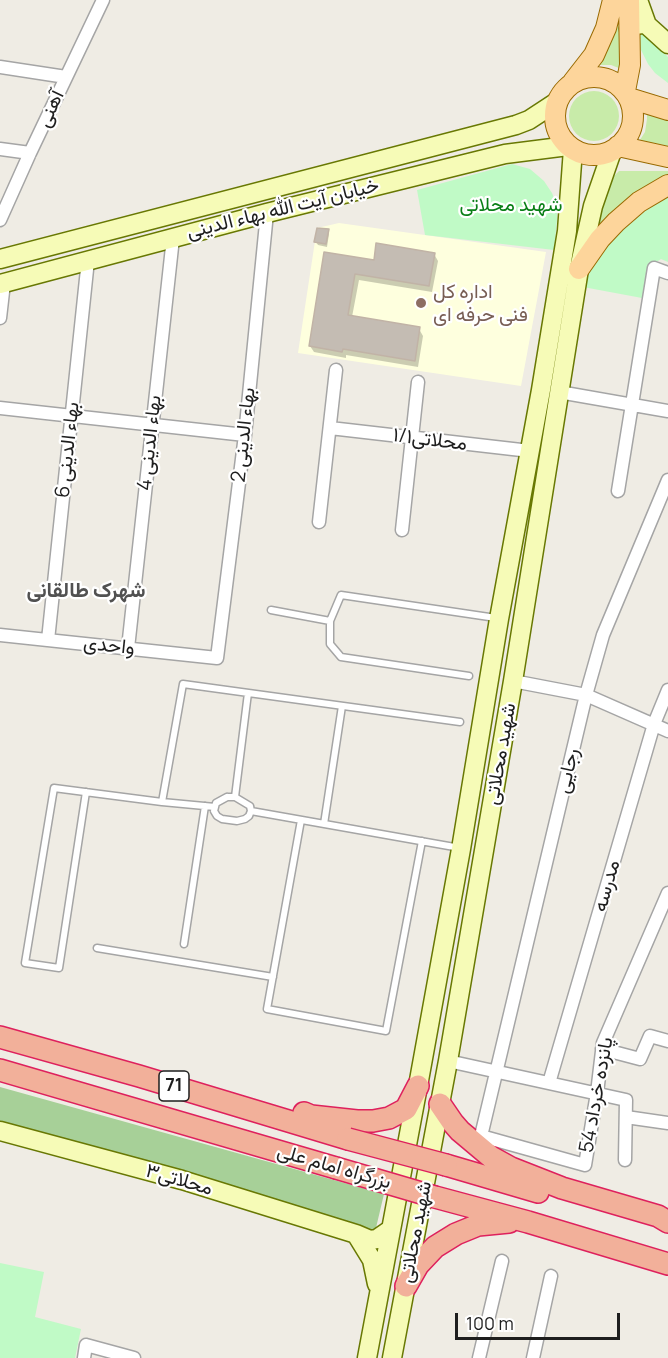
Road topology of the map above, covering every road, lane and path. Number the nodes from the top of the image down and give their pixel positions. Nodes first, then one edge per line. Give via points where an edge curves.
1 (103, 0) edge
2 (613, 0) edge
3 (629, 0) edge
4 (638, 0) edge
5 (638, 27) junction
6 (668, 44) edge
7 (0, 67) edge
8 (66, 77) junction
9 (573, 82) junction
10 (627, 95) junction
11 (558, 101) junction
12 (668, 110) edge
13 (516, 125) junction
14 (571, 147) junction
15 (615, 148) junction
16 (0, 149) edge
17 (524, 151) junction
18 (30, 153) junction
19 (668, 157) edge
20 (668, 185) edge
21 (569, 204) junction
22 (593, 206) junction
23 (267, 213) junction
24 (0, 220) edge
25 (173, 237) junction
26 (0, 259) edge
27 (88, 260) junction
28 (579, 269) junction
29 (668, 273) edge
30 (2, 283) edge
31 (0, 318) edge
32 (336, 370) dead end
33 (418, 382) dead end
34 (559, 392) junction
35 (632, 405) junction
36 (0, 408) edge
37 (668, 411) edge
38 (71, 416) junction
39 (152, 425) junction
40 (330, 428) junction
41 (245, 435) junction
42 (411, 437) junction
43 (530, 451) junction
44 (668, 480) edge
45 (618, 491) dead end
46 (319, 522) dead end
47 (402, 530) dead end
48 (270, 610) dead end
49 (500, 618) junction
50 (330, 621) junction
51 (0, 635) edge
52 (48, 640) junction
53 (128, 648) junction
54 (218, 658) joint
55 (469, 676) dead end
56 (513, 681) junction
57 (668, 690) edge
58 (248, 693) junction
59 (586, 695) junction
60 (342, 706) junction
61 (460, 722) dead end
62 (654, 724) junction
63 (668, 731) edge
64 (86, 792) junction
65 (235, 797) junction
66 (162, 802) junction
67 (205, 806) junction
68 (215, 807) junction
69 (251, 811) junction
70 (301, 820) junction
71 (324, 824) junction
72 (422, 841) junction
73 (461, 849) junction
74 (668, 893) edge
75 (184, 944) dead end
76 (98, 948) dead end
77 (273, 976) junction
78 (0, 1037) edge
79 (668, 1041) edge
80 (602, 1049) junction
81 (448, 1061) junction
82 (0, 1070) edge
83 (496, 1071) junction
84 (139, 1076) junction
85 (549, 1083) junction
86 (418, 1086) junction
87 (597, 1093) junction
88 (440, 1104) junction
89 (626, 1117) junction
90 (667, 1120) edge
91 (0, 1131) edge
92 (625, 1160) dead end
93 (585, 1165) joint
94 (528, 1222) junction
95 (668, 1222) edge
96 (390, 1230) junction
97 (668, 1230) edge
98 (356, 1234) junction
99 (502, 1261) dead end
100 (668, 1264) edge
101 (551, 1276) dead end
102 (406, 1286) junction
103 (378, 1295) junction
104 (84, 1358) edge
105 (134, 1358) edge
106 (367, 1358) edge
107 (392, 1358) edge
108 (479, 1358) edge
109 (533, 1358) edge

1 - 8 street, آهنی
2 - 9 main road via 594,55
3 - 5 main road
4 - 5 main road
5 - 6 main road
5 - 10 main road
7 - 8 street
8 - 18 street, آهنی
9 - 10 main road via 601,77 618,85
9 - 11 main road
10 - 12 main road
10 - 15 main road via 633,112 632,124 628,135
11 - 13 main road, خیابان آیت الله بهاء الدینی
11 - 14 main road via 557,130
13 - 17 main road via 525,134
13 - 26 main road, خیابان آیت الله بهاء الدینی
14 - 15 main road via 594,155
14 - 17 main road, خیابان آیت الله بهاء الدینی
14 - 21 main road, شهید محلاتی
15 - 19 main road
15 - 22 main road, شهید محلاتی
16 - 18 street
17 - 23 main road, خیابان آیت الله بهاء الدینی
18 - 24 street, آهنی
20 - 28 main road via 616,222
21 - 22 main road via 580,200
21 - 43 main road, شهید محلاتی
22 - 28 main road, شهید محلاتی
23 - 25 main road, خیابان آیت الله بهاء الدینی
23 - 41 street, بهاء الدینی 2
25 - 27 main road, خیابان آیت الله بهاء الدینی
25 - 39 street, بهاء الدینی 4
27 - 30 main road, خیابان آیت الله بهاء الدینی
27 - 38 street, بهاء الدینی 6
28 - 34 main road, شهید محلاتی
29 - 35 street via 654,268
30 - 31 street
32 - 40 street
33 - 42 street
34 - 35 street
34 - 56 main road, شهید محلاتی
35 - 37 street
35 - 45 street
36 - 38 street
38 - 39 street
38 - 52 street, بهاء الدینی 6
39 - 41 street
39 - 53 street, بهاء الدینی 4
40 - 42 street, محلاتی۱/۱
40 - 46 street
41 - 54 street, بهاء الدینی 2
42 - 43 street, محلاتی۱/۱
42 - 47 street
43 - 49 main road, شهید محلاتی
44 - 59 street, رجایی via 603,635
48 - 50 lane
49 - 50 lane via 341,595
49 - 73 main road, شهید محلاتی
50 - 55 lane via 330,644 341,657
51 - 52 street, واحدی
52 - 53 street, واحدی
53 - 54 street, واحدی
56 - 59 street
56 - 81 main road, شهید محلاتی
57 - 62 street, مدرسه
58 - 60 lane
58 - 65 lane
58 - 66 lane via 183,684
59 - 62 street
59 - 83 street, رجایی
60 - 61 lane
60 - 71 lane
62 - 63 street
62 - 85 street, مدرسه
64 - 64 lane via 59,968 25,963 54,788
64 - 66 lane
65 - 68 lane via 221,799
65 - 69 lane via 250,806
66 - 67 lane
67 - 68 lane
67 - 75 lane
68 - 69 lane via 217,816 228,820 245,819
69 - 70 lane
70 - 71 lane
70 - 77 lane
71 - 72 lane
72 - 73 lane
72 - 77 lane via 386,1031 267,1009
73 - 86 main road, شهید محلاتی
74 - 80 street, پانزده خرداد 54
76 - 77 lane
78 - 84 highway, بزرگراه امام علی / 71
79 - 80 street via 650,1036 640,1059
80 - 87 street, پانزده خرداد 54
81 - 83 street
81 - 88 main road, شهید محلاتی
82 - 94 highway, بزرگراه امام علی / 71, bridge
83 - 85 street
83 - 93 street, رجایی via 481,1136
84 - 86 highway via 190,1077 312,1116 365,1121 389,1118 406,1108
84 - 97 highway, بزرگراه امام علی / 71, bridge
85 - 87 street
86 - 96 main road, شهید محلاتی
87 - 89 street via 626,1100
87 - 93 street, پانزده خرداد 54
88 - 95 highway via 460,1131 511,1168
88 - 102 main road, شهید محلاتی
89 - 90 street
89 - 92 street
91 - 98 main road, محلاتی۳ via 183,1180
94 - 100 highway, بزرگراه امام علی / 71
94 - 102 highway via 478,1226 456,1234 435,1247
96 - 98 main road, محلاتی۳ via 370,1240
96 - 103 main road, شهید محلاتی
98 - 103 main road via 372,1260
99 - 108 street
101 - 109 street
102 - 107 main road, شهید محلاتی
103 - 106 main road, شهید محلاتی
104 - 105 street via 86,1345

